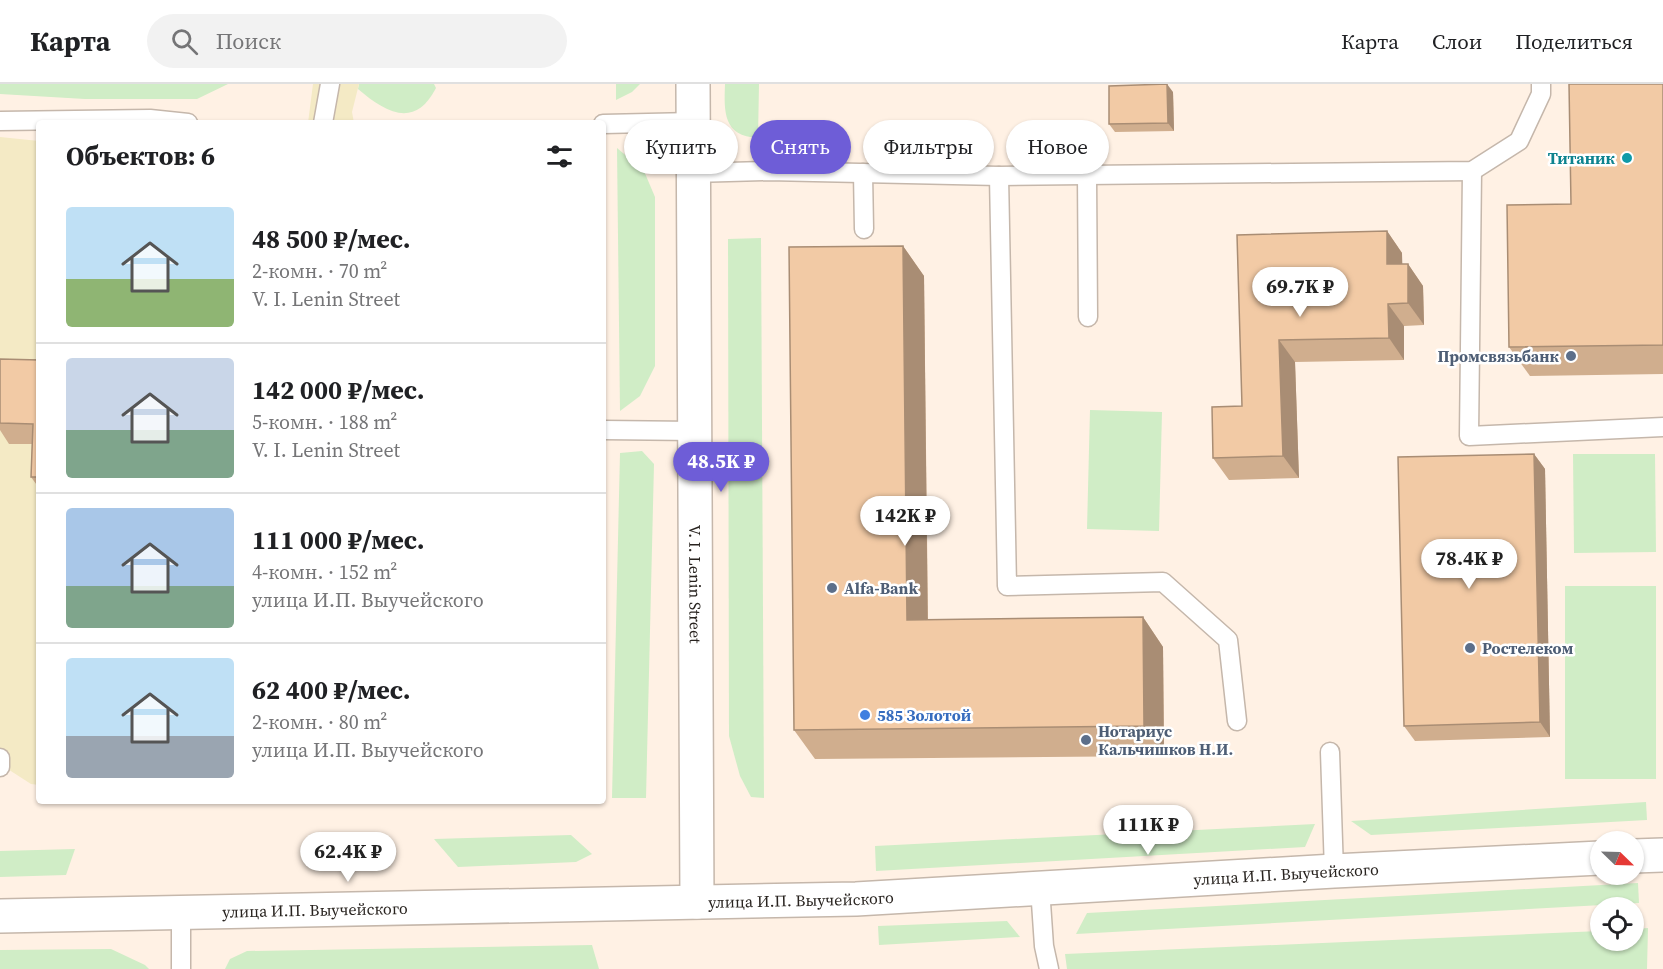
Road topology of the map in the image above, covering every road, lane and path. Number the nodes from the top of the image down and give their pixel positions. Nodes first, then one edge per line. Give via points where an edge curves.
1 (330, 84) edge
2 (693, 84) edge
3 (1541, 84) edge
4 (75, 120) edge
5 (160, 120) edge
6 (324, 120) edge
7 (693, 120) edge
8 (0, 121) edge
9 (36, 121) edge
10 (606, 124) edge
11 (624, 124) edge
12 (1472, 171) junction
13 (738, 172) edge
14 (863, 173) edge
15 (693, 174) edge
16 (863, 174) edge
17 (908, 174) edge
18 (1087, 175) junction
19 (999, 176) junction
20 (864, 230) dead end
21 (1088, 317) dead end
22 (1663, 427) edge
23 (606, 430) edge
24 (695, 431) junction
25 (1237, 721) dead end
26 (1330, 752) dead end
27 (0, 758) edge
28 (0, 768) edge
29 (1663, 855) edge
30 (1644, 856) edge
31 (1590, 858) edge
32 (1334, 871) junction
33 (1040, 888) junction
34 (697, 902) junction
35 (181, 912) junction
36 (0, 916) edge
37 (181, 969) edge
38 (1049, 969) edge

1 - 6 lane
2 - 7 main road, V. I. Lenin Street
3 - 12 lane via 1541,94 1519,141
4 - 5 lane
8 - 9 lane
10 - 11 lane
12 - 18 lane
12 - 22 lane via 1469,436
13 - 14 lane
15 - 24 main road, V. I. Lenin Street
16 - 20 lane
17 - 19 lane
18 - 19 lane
18 - 21 lane
19 - 25 lane via 1007,586 1163,582 1228,640
23 - 24 lane
24 - 34 main road, V. I. Lenin Street
26 - 32 lane
27 - 28 lane
29 - 30 main road
31 - 32 main road, улица И.П. Выучейского
32 - 33 main road, улица И.П. Выучейского
33 - 34 main road, улица И.П. Выучейского via 856,899
33 - 38 lane
34 - 35 main road, улица И.П. Выучейского
35 - 36 main road, улица И.П. Выучейского
35 - 37 lane

